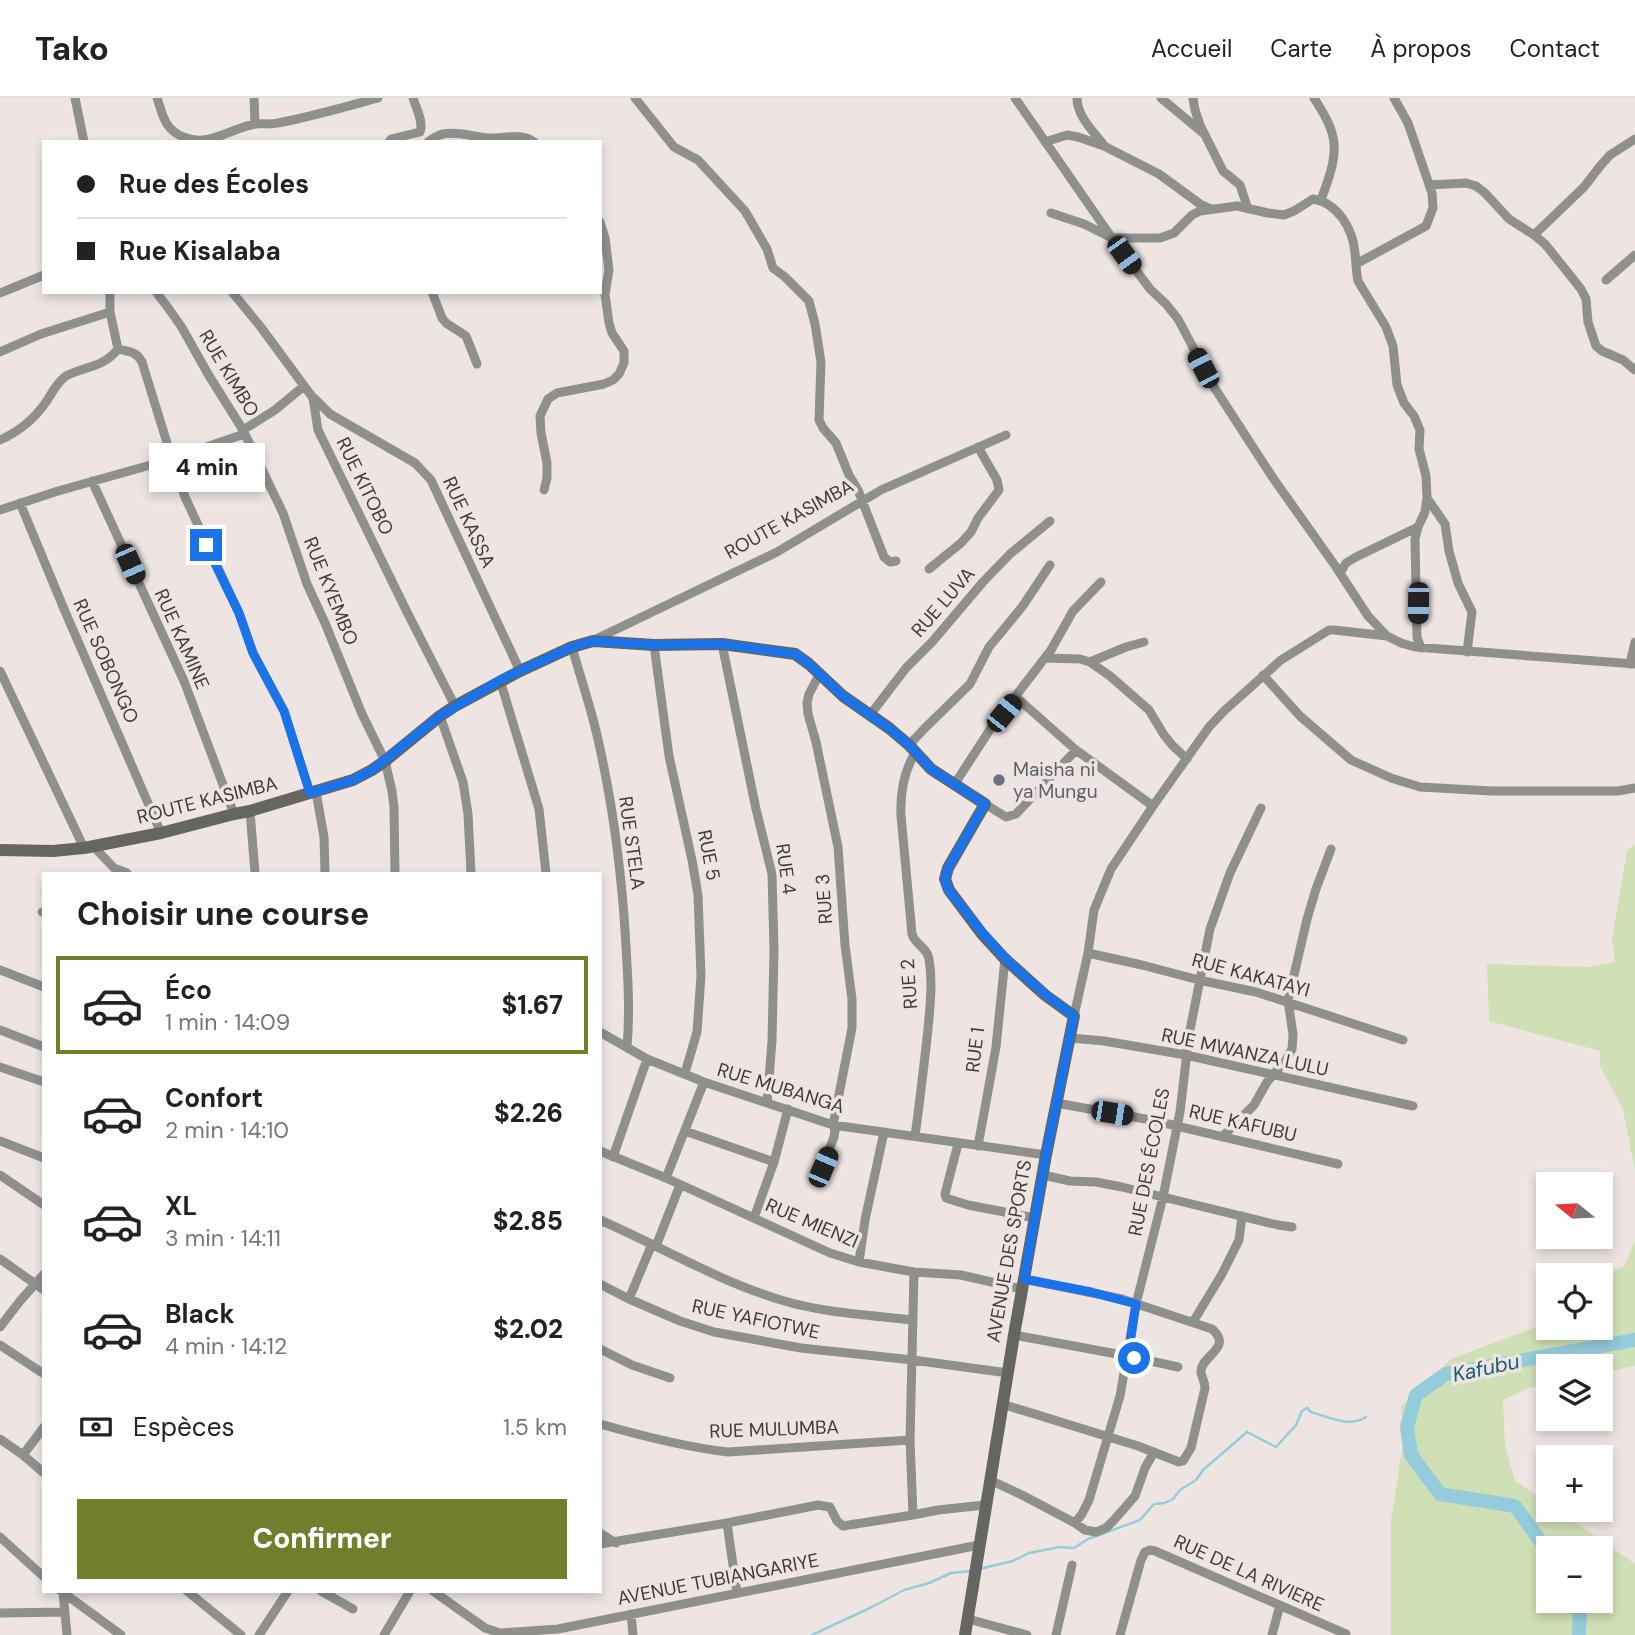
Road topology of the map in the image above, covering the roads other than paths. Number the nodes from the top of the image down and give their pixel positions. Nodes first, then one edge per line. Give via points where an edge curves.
1 (75, 98) edge
2 (158, 98) edge
3 (254, 98) edge
4 (378, 98) edge
5 (413, 98) edge
6 (635, 98) edge
7 (1014, 98) edge
8 (1077, 98) edge
9 (1161, 98) edge
10 (1193, 98) edge
11 (1314, 98) edge
12 (1394, 98) edge
13 (341, 103) edge
14 (255, 124) junction
15 (1206, 136) junction
16 (1635, 139) edge
17 (84, 140) edge
18 (392, 140) edge
19 (432, 140) edge
20 (532, 140) edge
21 (1045, 142) junction
22 (1104, 146) junction
23 (1430, 186) junction
24 (1321, 200) junction
25 (1248, 209) junction
26 (1213, 210) junction
27 (1051, 212) dead end
28 (602, 228) edge
29 (1534, 235) junction
30 (1112, 238) junction
31 (1635, 255) edge
32 (1356, 264) junction
33 (42, 276) edge
34 (1605, 279) dead end
35 (0, 293) edge
36 (110, 294) edge
37 (158, 294) edge
38 (234, 294) edge
39 (433, 294) edge
40 (110, 312) junction
41 (118, 349) junction
42 (0, 352) edge
43 (477, 364) dead end
44 (1635, 370) edge
45 (304, 386) junction
46 (313, 398) junction
47 (244, 432) junction
48 (1006, 435) dead end
49 (0, 440) edge
50 (978, 447) junction
51 (172, 459) junction
52 (92, 481) junction
53 (544, 490) dead end
54 (1427, 498) junction
55 (861, 500) junction
56 (20, 503) junction
57 (0, 510) edge
58 (1050, 521) dead end
59 (1418, 527) junction
60 (896, 561) dead end
61 (1050, 565) dead end
62 (929, 569) dead end
63 (1340, 573) junction
64 (1101, 582) dead end
65 (1387, 636) junction
66 (593, 641) junction
67 (1144, 642) dead end
68 (1635, 642) edge
69 (722, 644) junction
70 (654, 645) junction
71 (572, 647) junction
72 (1421, 648) junction
73 (1468, 652) junction
74 (1045, 658) junction
75 (1090, 662) junction
76 (1633, 664) edge
77 (0, 671) edge
78 (520, 671) junction
79 (819, 675) junction
80 (1263, 675) junction
81 (500, 680) junction
82 (1016, 697) junction
83 (455, 706) junction
84 (870, 715) junction
85 (440, 716) junction
86 (912, 749) junction
87 (1076, 750) junction
88 (1187, 759) junction
89 (385, 761) junction
90 (954, 785) junction
91 (1635, 788) edge
92 (313, 793) junction
93 (985, 804) junction
94 (1153, 806) junction
95 (1261, 808) dead end
96 (250, 811) junction
97 (234, 814) junction
98 (161, 833) junction
99 (89, 847) junction
100 (1, 849) edge
101 (1331, 849) dead end
102 (124, 872) edge
103 (256, 872) edge
104 (325, 872) edge
105 (395, 872) edge
106 (471, 872) edge
107 (546, 872) edge
108 (1088, 953) junction
109 (1005, 960) junction
110 (0, 970) edge
111 (1199, 980) junction
112 (42, 986) edge
113 (1288, 1001) junction
114 (1074, 1016) junction
115 (0, 1030) edge
116 (602, 1033) edge
117 (1070, 1038) junction
118 (1403, 1040) dead end
119 (42, 1046) edge
120 (627, 1047) junction
121 (1186, 1055) junction
122 (647, 1059) junction
123 (0, 1067) edge
124 (685, 1073) junction
125 (1272, 1076) junction
126 (42, 1081) edge
127 (704, 1082) junction
128 (1056, 1102) junction
129 (767, 1103) junction
130 (1413, 1106) dead end
131 (788, 1109) junction
132 (833, 1125) junction
133 (1177, 1126) junction
134 (685, 1131) junction
135 (884, 1132) junction
136 (915, 1136) junction
137 (1223, 1136) junction
138 (0, 1141) edge
139 (958, 1144) junction
140 (978, 1146) junction
141 (602, 1152) edge
142 (1046, 1155) junction
143 (42, 1157) edge
144 (613, 1157) junction
145 (774, 1162) junction
146 (1338, 1164) dead end
147 (0, 1175) edge
148 (1043, 1175) junction
149 (666, 1178) junction
150 (817, 1182) dead end
151 (680, 1185) junction
152 (1163, 1197) junction
153 (42, 1204) edge
154 (1242, 1216) junction
155 (754, 1218) junction
156 (1035, 1218) junction
157 (602, 1221) edge
158 (1292, 1227) dead end
159 (654, 1245) junction
160 (0, 1259) edge
161 (859, 1262) junction
162 (914, 1272) junction
163 (1023, 1284) junction
164 (602, 1285) edge
165 (40, 1287) edge
166 (629, 1299) junction
167 (1136, 1304) junction
168 (913, 1320) junction
169 (1193, 1322) junction
170 (0, 1327) edge
171 (1014, 1335) junction
172 (0, 1345) edge
173 (602, 1350) edge
174 (1128, 1356) junction
175 (912, 1360) junction
176 (1178, 1367) dead end
177 (42, 1373) edge
178 (1008, 1373) junction
179 (670, 1378) dead end
180 (1002, 1404) junction
181 (602, 1425) edge
182 (42, 1430) edge
183 (1109, 1437) junction
184 (0, 1439) edge
185 (910, 1440) junction
186 (1154, 1452) junction
187 (23, 1455) junction
188 (42, 1472) edge
189 (989, 1480) junction
190 (985, 1505) junction
191 (913, 1515) junction
192 (727, 1523) junction
193 (1075, 1523) junction
194 (602, 1534) edge
195 (0, 1537) edge
196 (616, 1543) junction
197 (602, 1545) edge
198 (979, 1545) junction
199 (1072, 1565) dead end
200 (42, 1575) edge
201 (62, 1593) edge
202 (65, 1593) edge
203 (189, 1593) edge
204 (287, 1593) edge
205 (325, 1593) edge
206 (409, 1593) edge
207 (436, 1593) edge
208 (737, 1593) junction
209 (1280, 1605) junction
210 (353, 1609) dead end
211 (65, 1612) junction
212 (0, 1613) edge
213 (631, 1614) junction
214 (968, 1619) junction
215 (1346, 1634) edge
216 (67, 1635) edge
217 (121, 1635) edge
218 (241, 1635) edge
219 (259, 1635) edge
220 (384, 1635) edge
221 (633, 1635) edge
222 (965, 1635) edge
223 (1027, 1635) edge
224 (1056, 1635) edge
225 (1119, 1635) edge
226 (1272, 1635) edge

1 - 17 street
2 - 14 street via 165,123 190,139
3 - 14 street
4 - 13 street
5 - 18 street via 420,132
6 - 55 street via 674,147 698,160 745,211 773,268 809,302 821,362 819,420 836,443
7 - 21 street
8 - 22 street via 1081,114
9 - 15 street
10 - 15 street
11 - 24 street via 1335,144
12 - 23 street
13 - 14 street via 275,124
15 - 25 street via 1223,171 1240,185
16 - 29 street via 1610,155
19 - 20 street via 452,134
21 - 22 street via 1067,135
21 - 30 street
22 - 26 street via 1159,174
23 - 29 street via 1476,186 1509,219
23 - 32 street via 1433,208 1426,226
24 - 25 street via 1314,199 1284,215
24 - 32 street via 1333,206 1347,224
25 - 26 street
26 - 30 street via 1192,215 1174,233 1160,238
27 - 30 street
28 - 53 street via 609,270 609,323 624,351 624,363 619,374 604,384 548,399 540,416 547,463
29 - 44 street via 1581,289 1596,346
30 - 63 street via 1178,319 1214,387
31 - 34 street
32 - 54 street via 1358,281 1394,346 1397,385 1404,403 1418,423
33 - 35 street
36 - 40 street
37 - 47 street, RUE KIMBO
38 - 45 street, RUE KITOBO
39 - 43 street via 442,318 466,336
40 - 41 street
40 - 42 street
41 - 49 street via 105,361 67,376 39,411
41 - 51 street via 138,355
45 - 46 street, RUE KITOBO
45 - 47 street
46 - 78 street, RUE KASSA via 330,414 415,463 431,480
46 - 83 street, RUE KITOBO via 318,430
47 - 51 street, RUE KIMBO
47 - 89 street, RUE KYEMBO
48 - 50 street, ROUTE KASIMBA
50 - 55 street, ROUTE KASIMBA
50 - 62 street via 999,490 971,532
51 - 52 street, RUE KIMBO
51 - 92 street via 253,653 284,711
52 - 56 street, RUE KIMBO
52 - 97 street, RUE KAMINE via 184,681
54 - 59 street
54 - 73 street via 1446,524 1458,583 1472,612
55 - 60 street via 884,557
55 - 66 street, ROUTE KASIMBA via 778,552
56 - 57 street, RUE KIMBO
56 - 98 street, RUE SOBONGO
58 - 84 street, RUE LUVA via 983,582
59 - 63 street via 1356,557
59 - 72 street via 1417,637
61 - 86 street, RUE 2 via 989,647 971,684
63 - 65 street via 1368,617
64 - 74 street via 1073,611
65 - 72 street, AVENUE DES SPORTS
65 - 80 street, AVENUE DES SPORTS via 1329,630
66 - 70 street, ROUTE KASIMBA
66 - 71 street, ROUTE KASIMBA
67 - 75 street
68 - 76 street
69 - 70 street, ROUTE KASIMBA
69 - 79 street, ROUTE KASIMBA via 795,654
69 - 129 street, RUE 4 via 772,874 774,963
70 - 124 street, RUE 5 via 669,756 698,895 701,976 697,1032
71 - 78 street, ROUTE KASIMBA
71 - 120 street, RUE STELA via 596,734 617,847 630,1020
72 - 73 street, AVENUE DES SPORTS
73 - 76 street, AVENUE DES SPORTS
74 - 75 street
74 - 82 street
75 - 88 street via 1149,710
77 - 99 street
78 - 81 street, ROUTE KASIMBA
79 - 84 street, ROUTE KASIMBA
79 - 132 street, RUE 3 via 809,694 808,714 838,847 852,999 852,1028
80 - 88 street, AVENUE DES SPORTS via 1209,727
80 - 91 street via 1300,716 1351,760 1420,787 1492,791
81 - 83 street, ROUTE KASIMBA
81 - 107 street via 539,809
82 - 87 street
82 - 90 street
83 - 85 street, ROUTE KASIMBA
84 - 86 street, ROUTE KASIMBA
85 - 89 street, ROUTE KASIMBA
85 - 106 street via 463,782
86 - 90 street, ROUTE KASIMBA
86 - 136 street, RUE 2 via 900,797 901,816 912,934 929,957 931,983
87 - 93 street, ROUTE KASIMBA via 1016,814 1006,817
87 - 94 street
88 - 94 street, AVENUE DES SPORTS
89 - 92 street, ROUTE KASIMBA via 353,780
89 - 105 street, RUE KYEMBO via 394,807
90 - 93 street, ROUTE KASIMBA
92 - 96 street, ROUTE KASIMBA
92 - 104 street via 324,837
93 - 109 street via 945,879
94 - 108 street, AVENUE DES SPORTS via 1111,869 1094,911
95 - 111 street, RUE DES ÉCOLES via 1230,873 1210,929
96 - 97 street, ROUTE KASIMBA
96 - 103 street
97 - 98 street, ROUTE KASIMBA
98 - 99 street, ROUTE KASIMBA
99 - 100 street, ROUTE KASIMBA
99 - 102 street
101 - 113 street via 1307,919
108 - 111 street, RUE KAKATAYI
108 - 114 street, AVENUE DES SPORTS
109 - 114 street
109 - 140 street, RUE 1 via 996,1047
110 - 112 street
111 - 113 street, RUE KAKATAYI
111 - 121 street, RUE DES ÉCOLES
113 - 118 street, RUE KAKATAYI
113 - 125 street via 1294,1042
114 - 117 street, AVENUE DES SPORTS
115 - 119 street
116 - 120 street, RUE MUBANGA
117 - 121 street, RUE MWANZA LULU
117 - 128 street, AVENUE DES SPORTS
120 - 122 street, RUE MUBANGA
121 - 125 street, RUE MWANZA LULU
121 - 133 street, RUE DES ÉCOLES
122 - 124 street, RUE MUBANGA
122 - 144 street
123 - 126 street
124 - 127 street, RUE MUBANGA
125 - 130 street, RUE MWANZA LULU
125 - 137 street via 1254,1105
127 - 129 street, RUE MUBANGA
127 - 134 street
128 - 133 street, RUE KAFUBU
128 - 142 street, AVENUE DES SPORTS
129 - 131 street, RUE MUBANGA
131 - 132 street, RUE MUBANGA
131 - 145 street
132 - 135 street, RUE MUBANGA
132 - 150 street, RUE 3 via 834,1137
133 - 137 street, RUE KAFUBU
133 - 152 street, RUE DES ÉCOLES
134 - 145 street
134 - 149 street
135 - 136 street, RUE MUBANGA
135 - 161 street
136 - 139 street, RUE MUBANGA
137 - 146 street, RUE KAFUBU
138 - 143 street
139 - 140 street, RUE MUBANGA
139 - 156 street via 946,1198
140 - 142 street, RUE MUBANGA
141 - 144 street, RUE MIENZI
142 - 148 street, AVENUE DES SPORTS
144 - 149 street, RUE MIENZI
145 - 155 street
147 - 153 street
148 - 152 street
148 - 156 street, AVENUE DES SPORTS
149 - 151 street, RUE MIENZI
151 - 155 street, RUE MIENZI
151 - 159 street
152 - 154 street
152 - 167 street, RUE DES ÉCOLES
154 - 158 street
154 - 169 street via 1239,1240
155 - 161 street, RUE MIENZI
156 - 163 street, AVENUE DES SPORTS
157 - 159 street
159 - 166 street
159 - 168 street via 783,1301
160 - 165 street
161 - 162 street, RUE MIENZI
162 - 163 street, RUE MIENZI
162 - 168 street
163 - 167 street, RUE MIENZI via 1091,1292
163 - 171 street, AVENUE DES SPORTS
164 - 166 street, RUE YAFIOTWE
165 - 170 street via 20,1301
166 - 175 street, RUE YAFIOTWE via 714,1332 801,1349
167 - 169 street, RUE MIENZI
167 - 174 street, RUE DES ÉCOLES
168 - 175 street
169 - 186 street, RUE MIENZI via 1212,1329 1220,1339 1201,1371 1206,1384 1191,1448 1179,1462
171 - 174 street
171 - 178 street, AVENUE DES SPORTS
172 - 177 street
173 - 179 street
174 - 176 street
174 - 183 street, RUE DES ÉCOLES
175 - 178 street, RUE YAFIOTWE
175 - 185 street
178 - 180 street, AVENUE DES SPORTS
180 - 183 street
180 - 189 street, AVENUE DES SPORTS
181 - 185 street, RUE MULUMBA via 728,1452
182 - 187 street
183 - 186 street
183 - 193 street, RUE DES ÉCOLES via 1089,1500
184 - 187 street
185 - 191 street
186 - 193 street via 1135,1496 1106,1528 1091,1532
187 - 188 street
189 - 190 street, AVENUE DES SPORTS
189 - 193 street
190 - 191 street
190 - 198 street, AVENUE DES SPORTS
191 - 192 street via 843,1526 830,1507 818,1505
192 - 196 street
192 - 208 street
194 - 196 street
195 - 200 street
196 - 197 street
198 - 208 street, AVENUE TUBIANGARIYE
198 - 214 street, AVENUE DES SPORTS
199 - 224 street
201 - 211 street
202 - 217 street
203 - 218 street
204 - 219 street
205 - 210 street
206 - 220 street
207 - 213 street, AVENUE TUBIANGARIYE via 485,1628 500,1633 558,1629
208 - 213 street, AVENUE TUBIANGARIYE
209 - 215 street, RUE DE LA RIVIERE
209 - 225 street, RUE DE LA RIVIERE via 1150,1550 1142,1560
209 - 226 street
211 - 212 street
211 - 216 street
213 - 221 street
214 - 222 street
214 - 223 street

